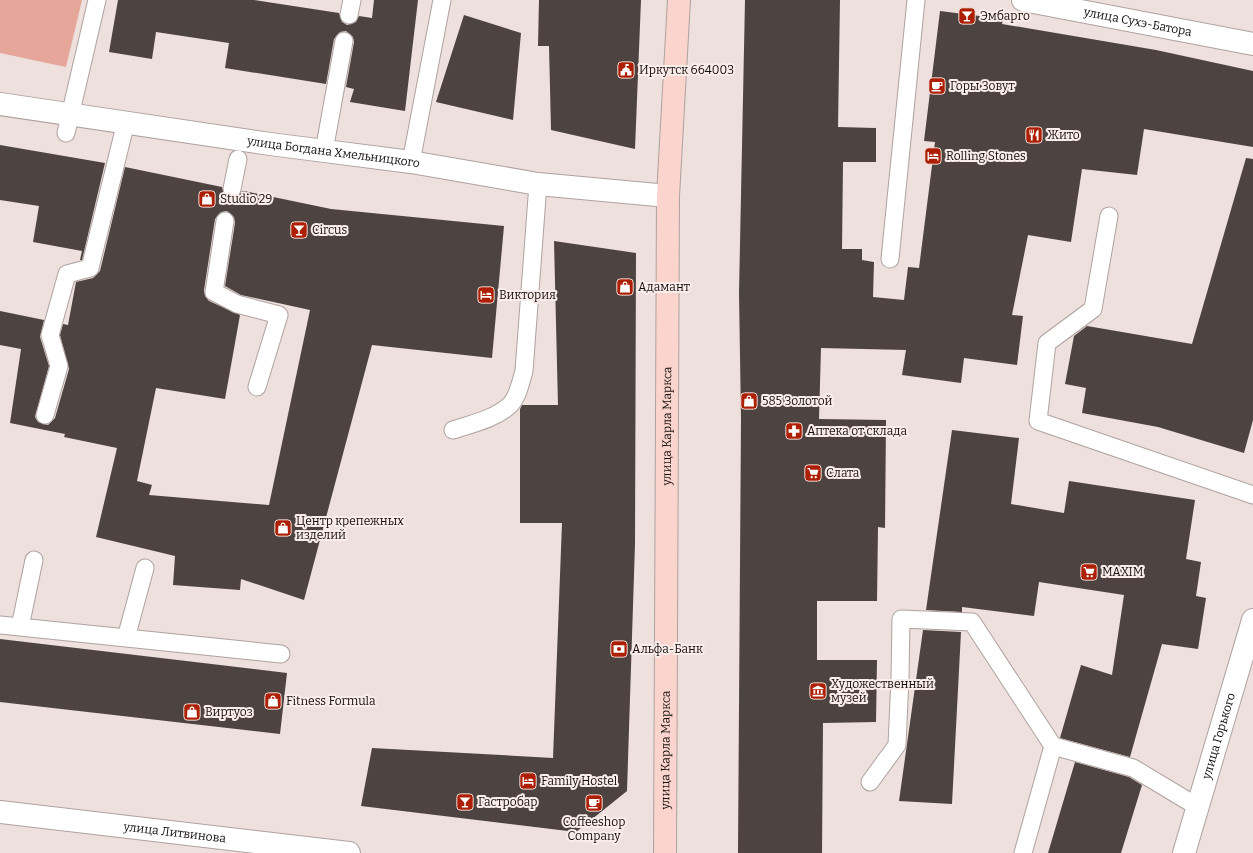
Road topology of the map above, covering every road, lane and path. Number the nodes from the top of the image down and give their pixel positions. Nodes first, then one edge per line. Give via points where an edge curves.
1 (97, 0) edge
2 (442, 0) edge
3 (679, 0) edge
4 (916, 0) edge
5 (1023, 0) edge
6 (344, 41) dead end
7 (1253, 44) edge
8 (0, 104) edge
9 (126, 122) junction
10 (68, 124) junction
11 (324, 151) junction
12 (238, 159) dead end
13 (411, 162) junction
14 (538, 184) junction
15 (232, 189) dead end
16 (668, 196) junction
17 (1109, 216) dead end
18 (225, 221) dead end
19 (890, 259) dead end
20 (257, 387) dead end
21 (45, 415) dead end
22 (453, 430) dead end
23 (1253, 495) edge
24 (34, 560) dead end
25 (145, 568) dead end
26 (1253, 620) edge
27 (0, 625) edge
28 (20, 627) junction
29 (126, 638) junction
30 (282, 654) dead end
31 (1053, 746) junction
32 (870, 782) dead end
33 (1198, 807) junction
34 (0, 812) edge
35 (348, 853) edge
36 (665, 853) edge
37 (1023, 853) edge
38 (1184, 853) edge

1 - 10 lane
2 - 13 lane
3 - 16 main road, улица Карла Маркса
4 - 19 lane
5 - 7 street, улица Сухэ-Батора
6 - 11 lane
8 - 10 street, улица Богдана Хмельницкого
9 - 10 street, улица Богдана Хмельницкого
9 - 11 street, улица Богдана Хмельницкого
9 - 21 lane via 90,268 67,274 50,335 60,366
11 - 13 street, улица Богдана Хмельницкого
12 - 15 lane
13 - 14 street, улица Богдана Хмельницкого
14 - 16 street, улица Богдана Хмельницкого
14 - 22 lane via 524,371 517,393 510,405 486,419
16 - 36 main road, улица Карла Маркса
17 - 23 lane via 1093,309 1047,343 1038,422
18 - 20 lane via 214,292 237,304 279,315
24 - 28 lane
25 - 29 lane
26 - 33 street, улица Горького
27 - 28 lane
28 - 29 lane
29 - 30 lane
31 - 32 lane via 972,622 901,619 897,745
31 - 33 lane via 1133,768
31 - 37 lane
33 - 38 street, улица Горького
34 - 35 street, улица Литвинова

